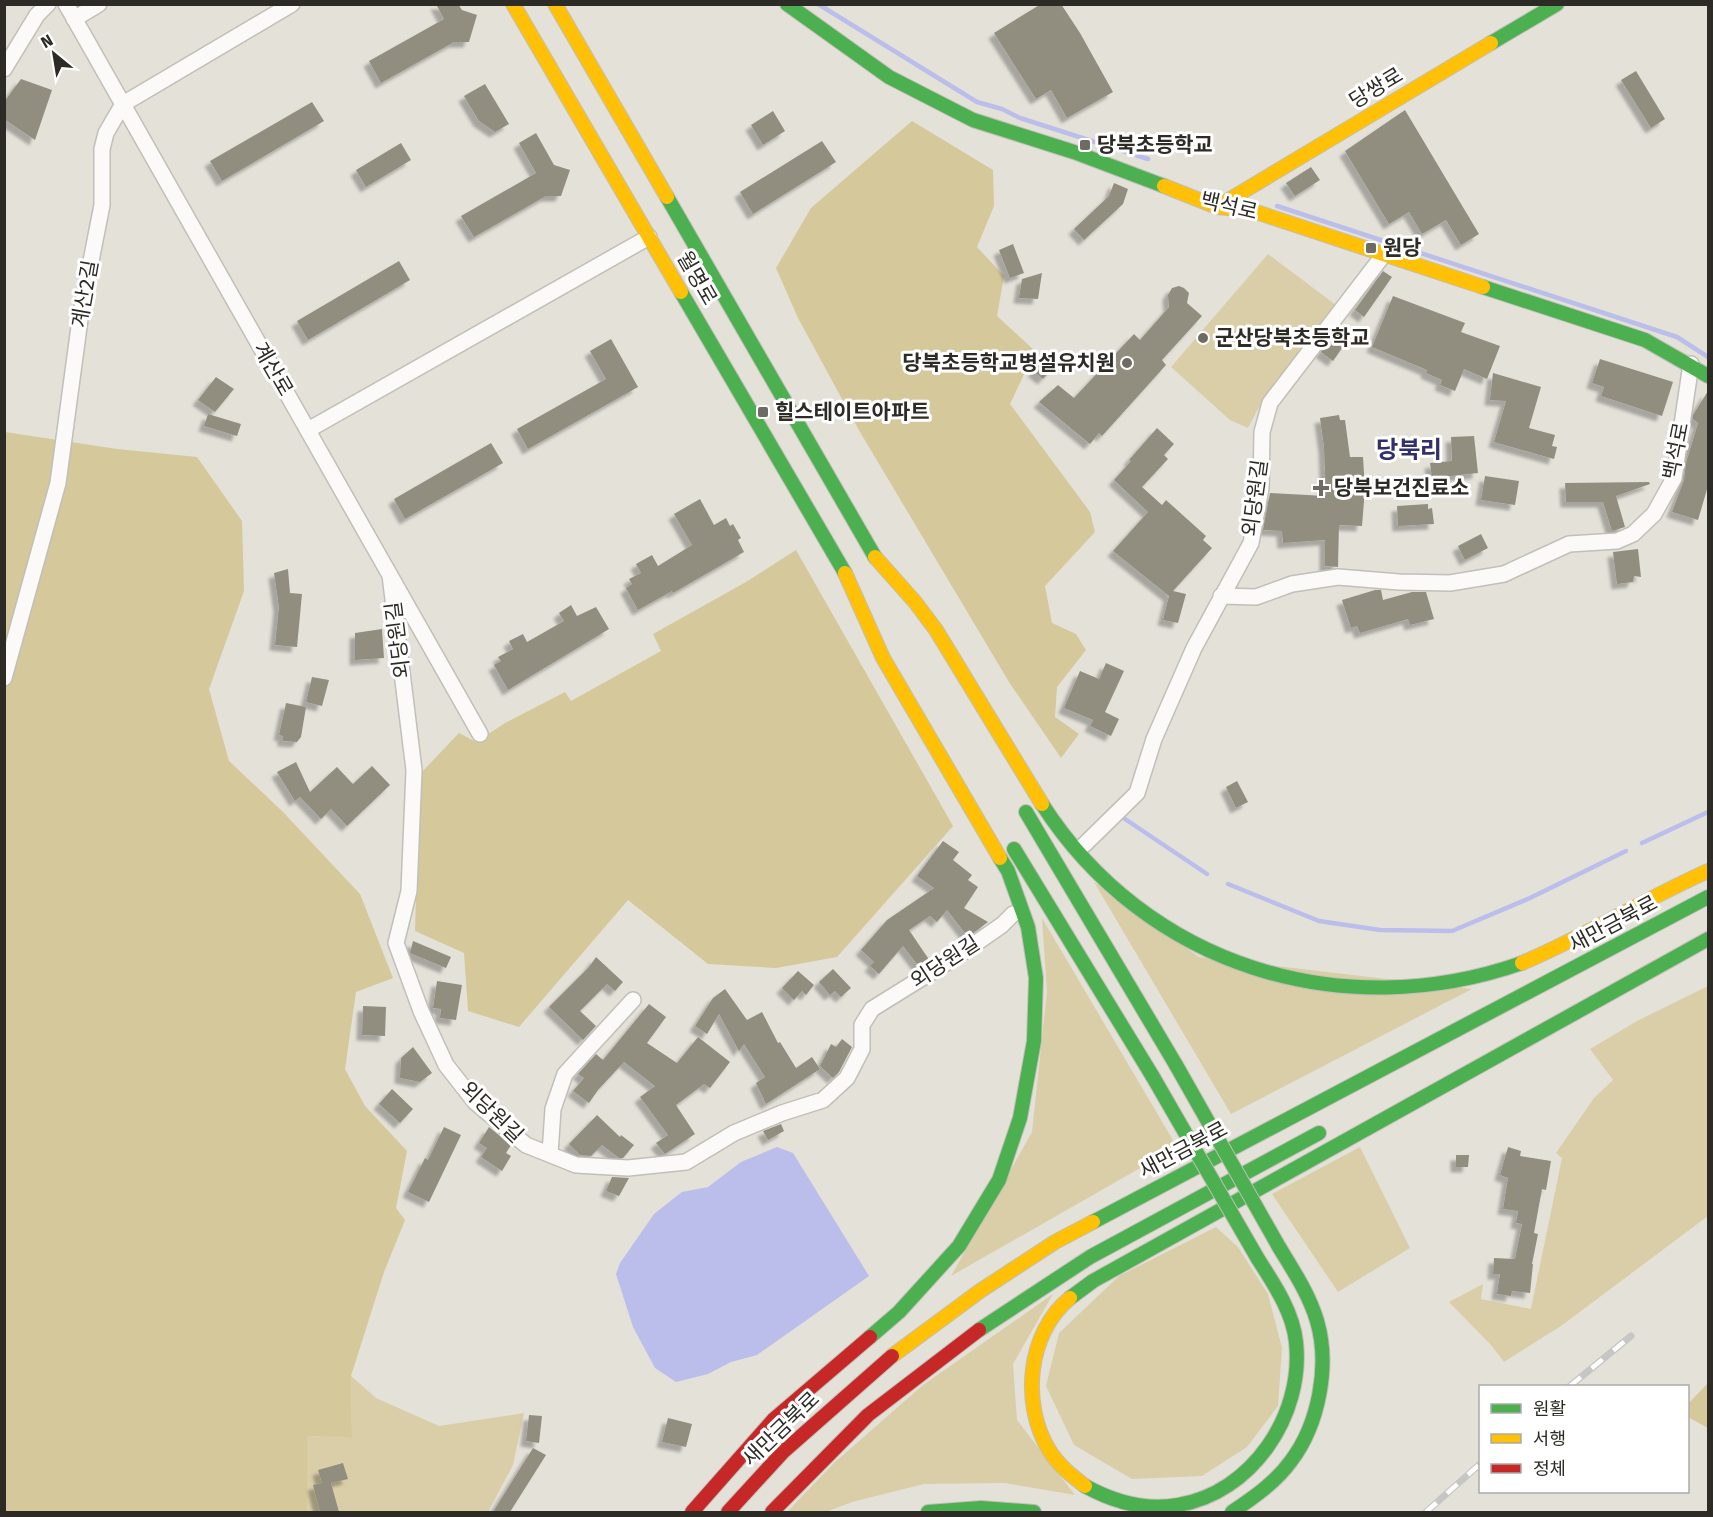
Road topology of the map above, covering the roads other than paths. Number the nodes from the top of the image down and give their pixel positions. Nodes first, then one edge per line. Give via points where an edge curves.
1 (48, 4) edge
2 (66, 4) edge
3 (99, 4) edge
4 (292, 4) edge
5 (513, 4) edge
6 (555, 4) edge
7 (787, 4) edge
8 (1557, 4) edge
9 (74, 19) junction
10 (4, 69) edge
11 (123, 104) junction
12 (1217, 207) junction
13 (649, 237) junction
14 (1385, 253) junction
15 (1691, 364) junction
16 (1708, 376) edge
17 (308, 430) junction
18 (875, 557) junction
19 (845, 573) junction
20 (390, 575) junction
21 (1221, 596) junction
22 (918, 628) dead end
23 (4, 678) edge
24 (480, 734) dead end
25 (944, 734) dead end
26 (1020, 801) dead end
27 (1005, 835) dead end
28 (1084, 845) dead end
29 (1708, 872) edge
30 (1708, 897) edge
31 (1013, 914) dead end
32 (1708, 931) edge
33 (1708, 939) edge
34 (633, 1000) dead end
35 (1564, 1004) dead end
36 (1334, 1125) dead end
37 (550, 1155) junction
38 (692, 1512) edge
39 (728, 1512) edge
40 (772, 1512) edge
41 (928, 1512) edge
42 (1034, 1512) edge
43 (1232, 1512) edge

1 - 10 street
2 - 9 street, 계산로
3 - 9 street
4 - 11 street, 계산2길
5 - 13 main road, 월명로
6 - 18 main road, 월명로
7 - 12 main road, 백석로 via 889,77 974,120 1074,152
8 - 12 main road, 당쌍로
9 - 11 street, 계산로
11 - 17 street, 계산로
11 - 23 street, 계산2길 via 106,132 102,149 102,205 81,312 58,483
12 - 14 main road, 백석로 via 1250,210
13 - 17 street
13 - 19 main road, 월명로
14 - 15 main road, 백석로 via 1645,340
14 - 21 street, 외당원길 via 1270,403 1262,432 1261,488 1251,543
15 - 16 main road, 백석로
15 - 21 street, 백석로 via 1674,478 1654,514 1633,534 1617,541 1569,544 1504,574 1450,583 1338,577 1292,584 1256,597
17 - 20 street, 계산로
18 - 22 main road
18 - 29 main road via 935,628 1028,783 1085,861 1148,914 1185,938 1259,970 1342,987 1392,989 1480,977 1531,961 1680,882
19 - 25 main road
19 - 38 main road via 883,658 1008,871 1028,927 1036,978 1034,1041 1020,1118 999,1180 959,1246 899,1312 774,1419
20 - 24 street, 계산로
20 - 37 street, 외당원길 via 414,770 409,891 396,943 446,1065 475,1102 526,1145
21 - 28 street, 외당원길 via 1158,731 1137,793
26 - 43 main road, bridge via 1279,1247 1312,1309 1320,1334 1319,1395 1307,1435 1292,1461 1261,1493
27 - 33 main road, bridge via 1154,1077 1258,1259 1288,1312 1296,1341 1297,1375 1290,1404 1277,1434 1254,1465 1196,1501 1165,1508 1134,1507 1104,1498 1077,1482 1055,1460 1040,1433 1032,1403 1032,1372 1040,1342 1061,1306 1093,1281
30 - 39 main road, 새만금북로 via 1055,1242 903,1346 783,1452
31 - 37 street, 외당원길 via 959,955 872,1009 862,1025 862,1049 847,1078 823,1100 735,1133 686,1162 628,1168 576,1165
32 - 35 main road
34 - 37 street via 566,1074 554,1108
36 - 40 main road via 1090,1257 967,1338 868,1415
41 - 42 main road via 976,1508

